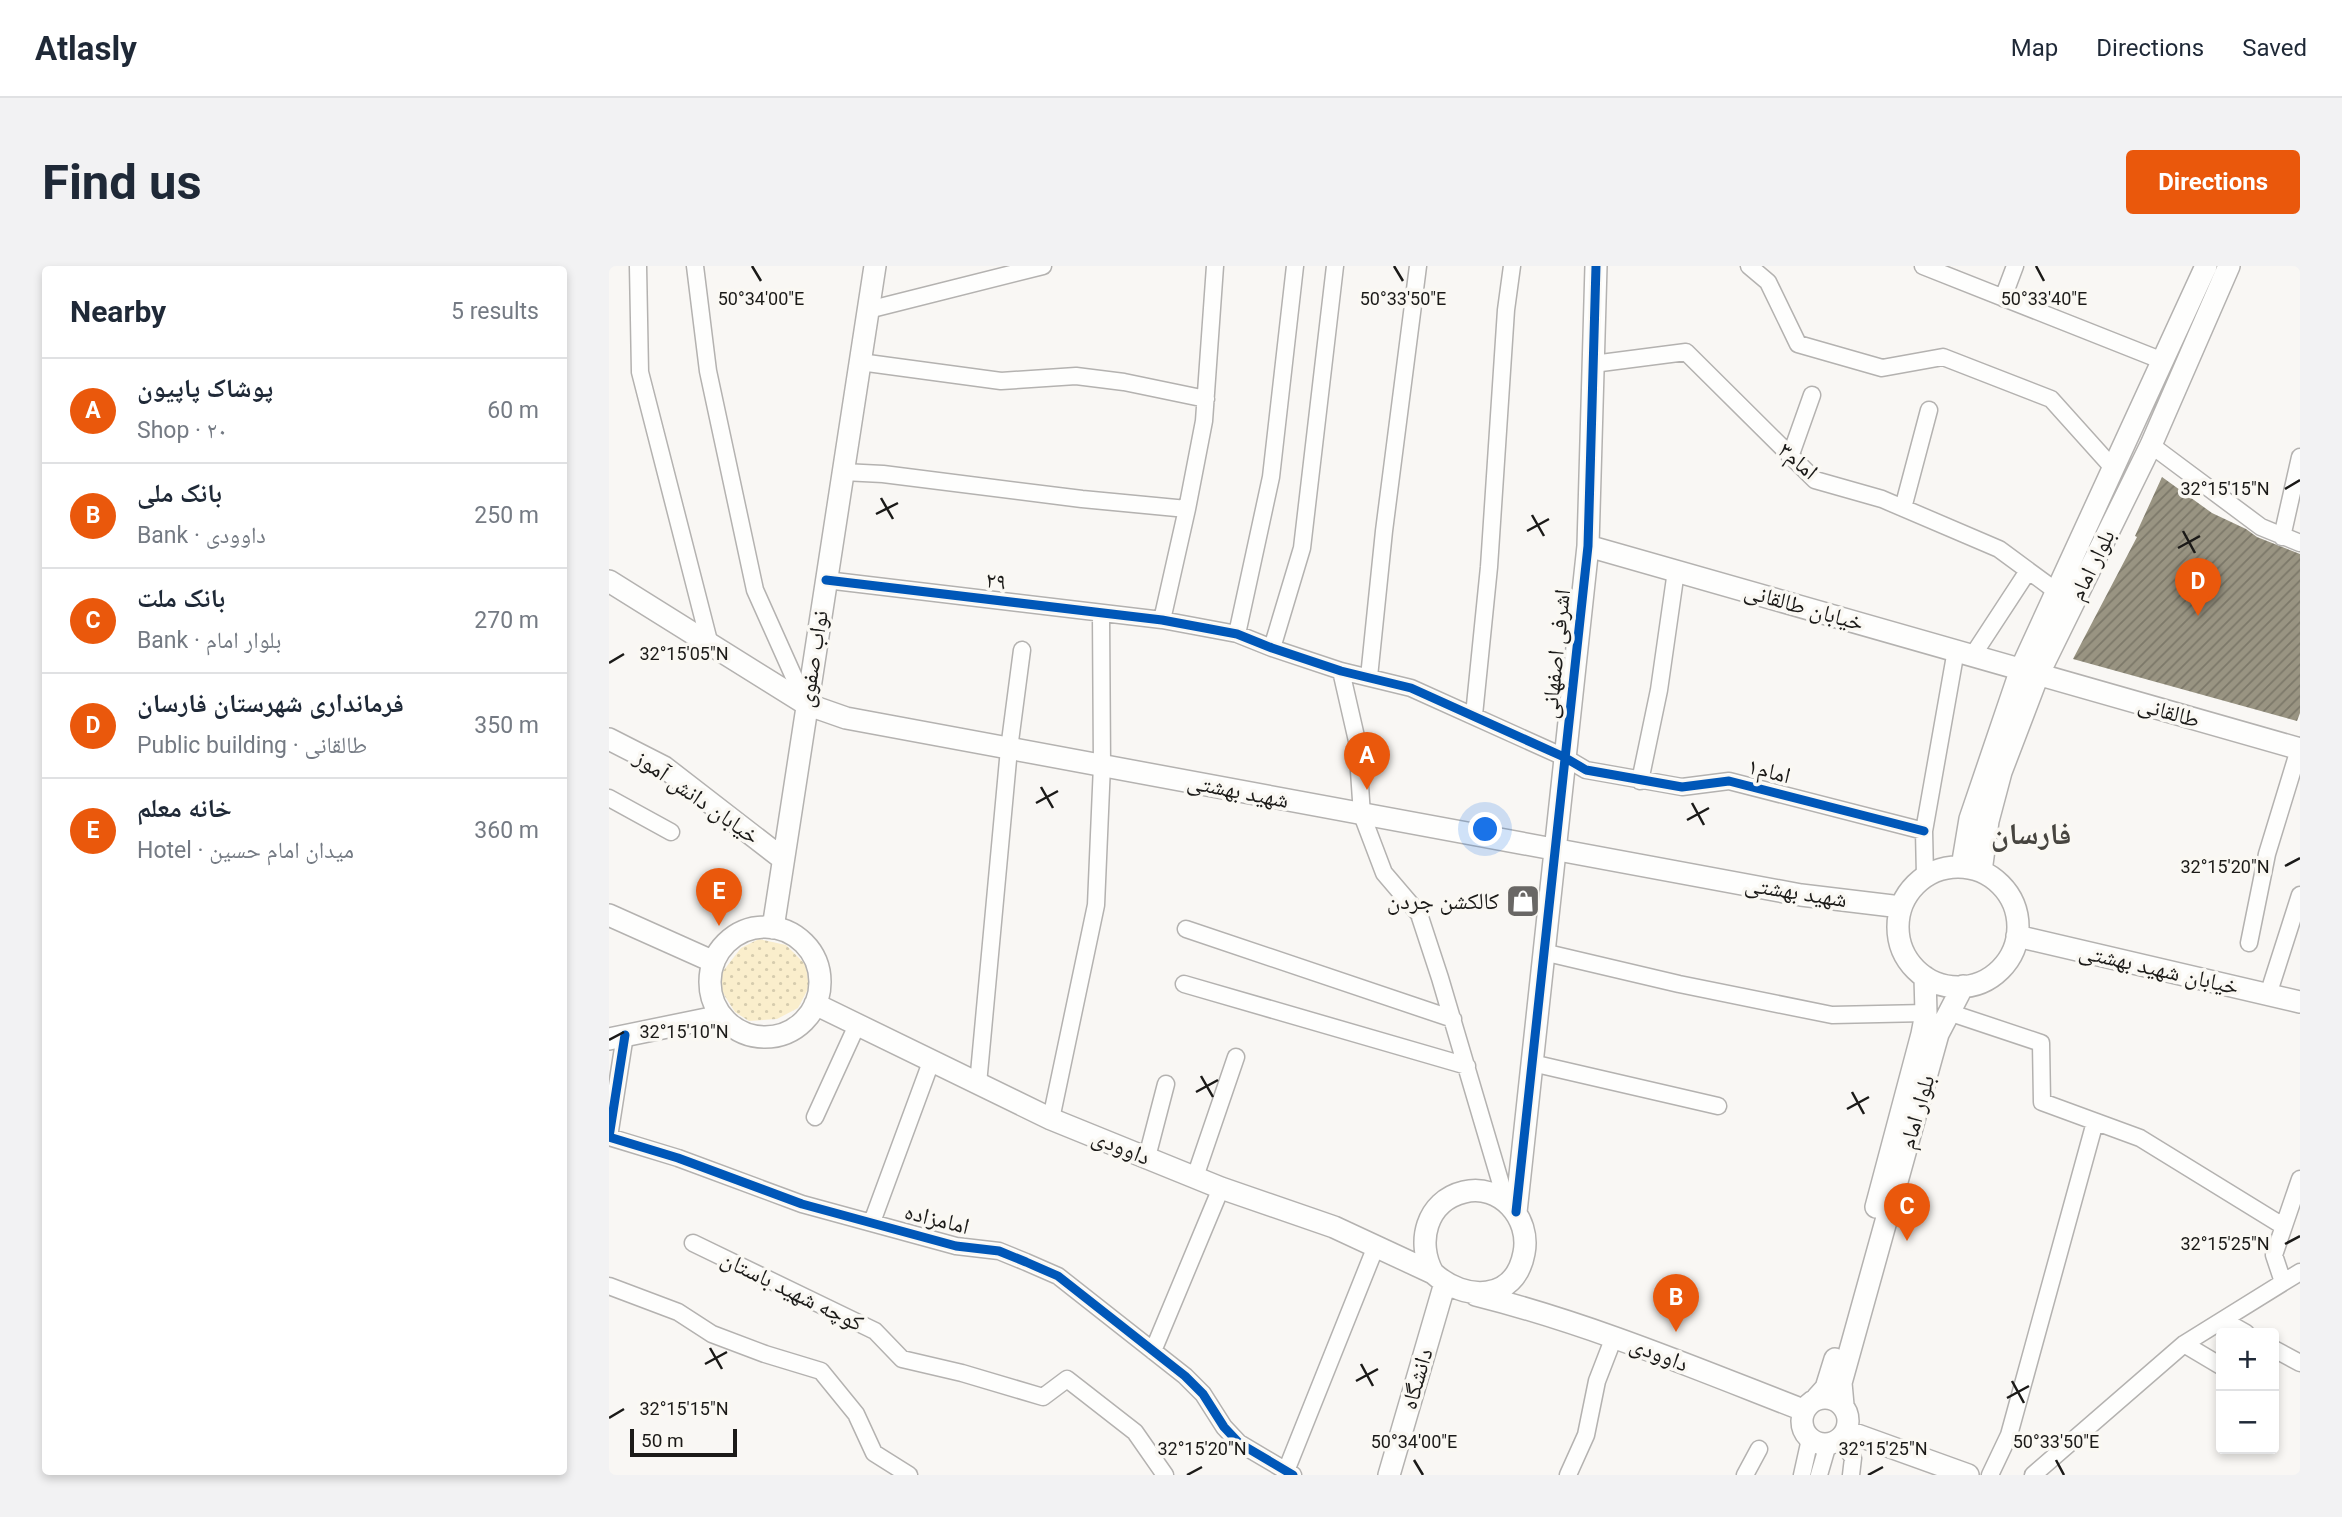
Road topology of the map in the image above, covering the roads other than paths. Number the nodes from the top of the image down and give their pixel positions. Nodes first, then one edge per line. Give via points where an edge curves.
1 (638, 266) edge
2 (695, 266) edge
3 (875, 266) edge
4 (1043, 266) edge
5 (1215, 266) edge
6 (1295, 266) edge
7 (1335, 266) edge
8 (1418, 266) edge
9 (1512, 266) edge
10 (1596, 266) edge
11 (1749, 266) edge
12 (1923, 266) edge
13 (2015, 266) edge
14 (2206, 266) edge
15 (2229, 266) edge
16 (2003, 298) junction
17 (868, 310) junction
18 (2163, 360) junction
19 (860, 362) junction
20 (1593, 364) junction
21 (1812, 396) dead end
22 (1206, 399) junction
23 (1929, 410) dead end
24 (2151, 446) junction
25 (1790, 457) junction
26 (2300, 457) edge
27 (2113, 468) junction
28 (843, 472) junction
29 (1903, 508) junction
30 (1187, 509) junction
31 (2282, 537) junction
32 (2300, 543) edge
33 (1588, 546) junction
34 (1676, 571) junction
35 (2028, 571) junction
36 (825, 580) junction
37 (609, 581) edge
38 (2056, 592) junction
39 (1101, 612) junction
40 (1162, 620) junction
41 (1237, 634) junction
42 (710, 645) junction
43 (1272, 648) junction
44 (1022, 650) dead end
45 (1964, 653) junction
46 (1341, 671) junction
47 (2029, 672) junction
48 (1369, 677) junction
49 (806, 704) junction
50 (1474, 715) junction
51 (609, 739) edge
52 (2300, 748) edge
53 (1009, 750) junction
54 (1564, 757) junction
55 (1102, 765) junction
56 (1640, 781) junction
57 (609, 798) edge
58 (1362, 815) junction
59 (1924, 831) junction
60 (671, 832) dead end
61 (1554, 850) junction
62 (783, 859) junction
63 (1972, 869) junction
64 (1925, 876) junction
65 (2300, 895) edge
66 (1901, 907) junction
67 (609, 915) edge
68 (773, 928) junction
69 (1186, 929) dead end
70 (2017, 936) junction
71 (2249, 943) dead end
72 (1543, 953) junction
73 (714, 962) junction
74 (1925, 977) junction
75 (1184, 984) dead end
76 (1963, 986) junction
77 (2268, 995) junction
78 (2300, 1002) edge
79 (815, 1004) junction
80 (1948, 1012) junction
81 (1926, 1013) junction
82 (721, 1016) junction
83 (1453, 1019) junction
84 (856, 1024) junction
85 (617, 1037) edge
86 (1236, 1058) dead end
87 (931, 1062) junction
88 (1532, 1063) junction
89 (1467, 1066) junction
90 (978, 1084) junction
91 (1166, 1084) dead end
92 (1718, 1106) dead end
93 (815, 1117) dead end
94 (1051, 1119) junction
95 (2095, 1122) junction
96 (1147, 1157) junction
97 (1195, 1177) junction
98 (2300, 1179) edge
99 (1221, 1188) junction
100 (1511, 1206) junction
101 (872, 1222) junction
102 (2283, 1226) junction
103 (693, 1243) dead end
104 (1376, 1246) junction
105 (2300, 1272) edge
106 (1439, 1278) junction
107 (2283, 1282) junction
108 (609, 1286) edge
109 (1471, 1294) junction
110 (2223, 1320) junction
111 (2237, 1328) edge
112 (1614, 1337) junction
113 (2184, 1344) junction
114 (1153, 1351) junction
115 (2279, 1352) edge
116 (2216, 1363) edge
117 (2300, 1363) edge
118 (1810, 1404) junction
119 (1843, 1405) junction
120 (1831, 1438) junction
121 (1759, 1449) dead end
122 (1290, 1473) edge
123 (909, 1475) edge
124 (1165, 1475) edge
125 (1389, 1475) edge
126 (1568, 1475) edge
127 (1745, 1475) edge
128 (1802, 1475) edge
129 (1819, 1475) edge
130 (1851, 1475) edge
131 (1968, 1475) edge
132 (1990, 1475) edge
133 (2033, 1475) edge

1 - 42 street via 640,372
2 - 49 street via 708,371 755,590
3 - 17 main road, نواب صفوی
4 - 17 street
5 - 22 street
6 - 41 street via 1271,477
7 - 43 street via 1302,548
8 - 48 street
9 - 50 street
10 - 20 main road, اشرفی اصفهانی
11 - 27 street via 1769,282 1798,344 1881,368 1943,357 2051,400
12 - 16 street
13 - 16 street
14 - 18 main road, بلوار امام
15 - 24 main road, بلوار امام
16 - 18 street
17 - 19 main road, نواب صفوی
18 - 27 main road, بلوار امام
19 - 22 street via 1000,381 1076,376
19 - 28 main road, نواب صفوی
20 - 25 street, امام۳ via 1686,352
20 - 33 main road, اشرفی اصفهانی
21 - 25 street
22 - 30 street
23 - 29 street
24 - 31 street via 2261,527
24 - 47 main road, بلوار امام
25 - 29 street, امام۳ via 1815,480
26 - 31 street
27 - 38 main road, بلوار امام
28 - 30 street
28 - 36 main road, نواب صفوی
29 - 35 street, امام۳ via 1999,549
30 - 40 street
31 - 32 street
33 - 34 main road, خیابان طالقانی
33 - 54 main road, اشرفی اصفهانی
34 - 45 main road, خیابان طالقانی
34 - 56 street
35 - 38 street, امام۳
35 - 45 street
36 - 39 street, ۲۹
36 - 49 main road, نواب صفوی
37 - 42 main road, شهید بهشتی
38 - 47 main road, بلوار امام
39 - 40 street, ۲۹
39 - 55 street
40 - 41 street, ۲۹
41 - 43 street, ۲۹
42 - 49 main road, شهید بهشتی
43 - 46 street, ۲۹
44 - 53 street
45 - 47 main road, خیابان طالقانی
45 - 59 street
46 - 48 street, ۲۹
46 - 58 street via 1357,741
47 - 52 main road, طالقانی
47 - 63 main road, بلوار امام
48 - 50 street, امام۱ via 1411,688
49 - 53 main road, شهید بهشتی via 846,718
49 - 62 main road, نواب صفوی
50 - 54 street, امام۱
51 - 62 main road, خیابان دانش آموز via 664,767
52 - 71 street via 2267,854
53 - 55 main road, شهید بهشتی
53 - 90 street
54 - 56 street, امام۱ via 1586,770
54 - 61 main road, اشرفی اصفهانی
55 - 58 main road, شهید بهشتی
55 - 94 street via 1096,905
56 - 59 street, امام۱ via 1682,787 1729,781
57 - 60 street
58 - 61 main road, شهید بهشتی
58 - 83 street via 1384,873 1419,914
59 - 64 street
61 - 66 main road, شهید بهشتی via 1801,895
61 - 72 main road, اشرفی اصفهانی
62 - 68 main road, نواب صفوی
63 - 64 main road via 1943,868
63 - 70 main road via 1998,882 2010,897 2017,916
64 - 66 main road
65 - 77 street
66 - 74 main road via 1897,927 1901,946 1910,964
67 - 73 main road
68 - 73 main road via 741,933 727,942
68 - 79 main road via 803,942 813,956 820,988
69 - 83 street
70 - 76 main road via 1999,970
70 - 77 main road, خیابان شهید بهشتی
72 - 81 street via 1832,1015
72 - 88 main road, اشرفی اصفهانی
73 - 82 main road via 710,986
74 - 76 main road via 1943,985
74 - 81 main road, بلوار امام
75 - 89 street
76 - 80 main road, بلوار امام
77 - 78 main road, خیابان شهید بهشتی
79 - 82 main road via 807,1018 780,1035 747,1035
79 - 84 main road, داوودی
80 - 95 street via 2041,1043 2042,1102
80 - 119 main road, بلوار امام via 1938,1034 1841,1383
81 - 118 main road, بلوار امام via 1830,1377
82 - 85 main road
83 - 89 street
84 - 87 main road, داوودی
84 - 93 street
85 - 101 street, امامزاده via 609,1137
86 - 97 street
87 - 90 main road, داوودی
87 - 101 street
88 - 92 street
88 - 100 main road, اشرفی اصفهانی
89 - 100 street
90 - 94 main road, داوودی
91 - 96 street
94 - 96 main road, داوودی
95 - 102 street via 2140,1138
95 - 132 street via 2009,1436
96 - 97 main road, داوودی
97 - 99 main road, داوودی
98 - 102 street
99 - 104 main road, داوودی
99 - 114 street
100 - 106 main road via 1479,1191 1464,1192 1438,1206 1424,1247
100 - 109 main road via 1523,1223 1526,1238 1521,1266 1499,1287
101 - 114 street, امامزاده via 956,1246 999,1251 1058,1276
102 - 107 street via 2274,1255
103 - 124 street, کوچه شهید باستان via 875,1331 902,1359 1043,1397 1067,1379 1135,1432
104 - 106 main road, داوودی
104 - 122 street
105 - 107 street
106 - 109 main road
106 - 125 main road, دانشگاه
107 - 110 street
108 - 123 street via 678,1312 712,1334 821,1371 856,1414 874,1453
109 - 112 main road, داوودی
110 - 111 street
110 - 113 street
112 - 118 main road, داوودی
112 - 126 street via 1597,1381 1586,1434
113 - 116 street
113 - 133 street
114 - 122 street, امامزاده via 1203,1394 1239,1443
115 - 117 street
118 - 119 main road via 1826,1397
118 - 120 main road via 1802,1426
119 - 120 main road via 1848,1422
120 - 128 street
120 - 129 street
120 - 130 street via 1853,1458
120 - 131 main road
121 - 127 street

